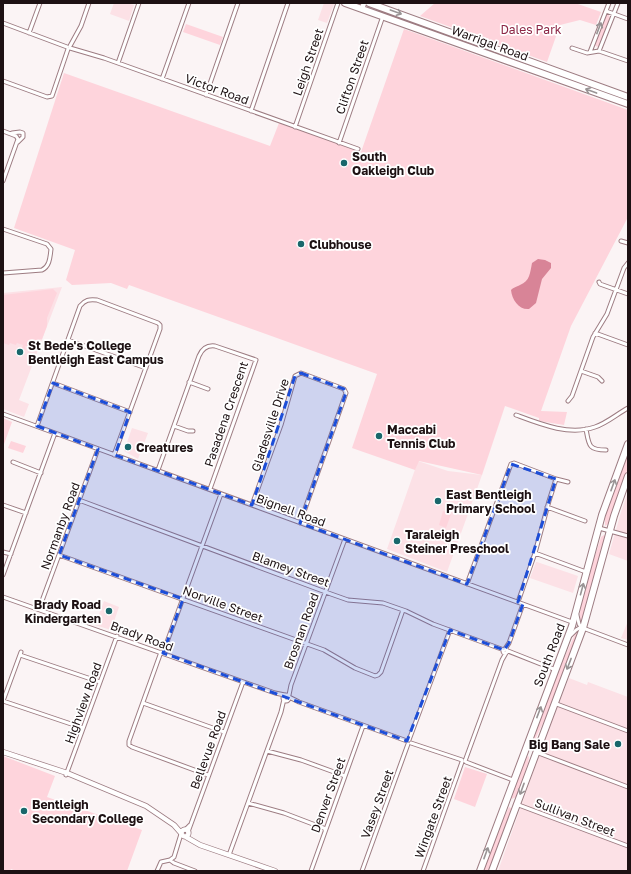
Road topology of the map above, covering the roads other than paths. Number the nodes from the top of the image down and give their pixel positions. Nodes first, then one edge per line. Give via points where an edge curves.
1 (40, 3) edge
2 (89, 3) edge
3 (139, 3) edge
4 (189, 3) edge
5 (238, 3) edge
6 (288, 3) edge
7 (338, 3) edge
8 (345, 3) edge
9 (369, 3) edge
10 (609, 3) edge
11 (618, 3) edge
12 (380, 5) edge
13 (363, 6) edge
14 (606, 11) junction
15 (614, 14) junction
16 (383, 16) junction
17 (628, 20) edge
18 (3, 23) edge
19 (29, 33) junction
20 (69, 47) junction
21 (572, 48) dead end
22 (598, 51) junction
23 (590, 52) junction
24 (628, 61) edge
25 (118, 63) junction
26 (162, 79) junction
27 (3, 81) edge
28 (206, 95) junction
29 (628, 97) edge
30 (628, 104) edge
31 (251, 111) junction
32 (295, 127) junction
33 (3, 131) edge
34 (10, 133) junction
35 (339, 142) junction
36 (16, 143) junction
37 (358, 148) dead end
38 (3, 180) edge
39 (3, 229) edge
40 (621, 241) dead end
41 (628, 243) edge
42 (628, 263) edge
43 (3, 274) edge
44 (599, 282) dead end
45 (616, 290) junction
46 (628, 294) edge
47 (595, 333) junction
48 (68, 340) junction
49 (628, 345) edge
50 (146, 368) junction
51 (581, 371) junction
52 (602, 381) dead end
53 (190, 382) junction
54 (53, 383) junction
55 (208, 389) dead end
56 (568, 402) dead end
57 (628, 408) edge
58 (130, 412) junction
59 (3, 414) edge
60 (516, 415) dead end
61 (521, 417) junction
62 (519, 421) dead end
63 (36, 426) junction
64 (174, 426) junction
65 (586, 429) junction
66 (193, 431) dead end
67 (55, 433) junction
68 (628, 444) edge
69 (98, 449) junction
70 (606, 450) dead end
71 (114, 455) junction
72 (14, 462) dead end
73 (158, 470) junction
74 (41, 473) junction
75 (628, 476) edge
76 (556, 479) junction
77 (568, 482) dead end
78 (210, 490) junction
79 (221, 494) junction
80 (79, 500) junction
81 (3, 505) edge
82 (252, 505) junction
83 (547, 507) junction
84 (26, 513) junction
85 (585, 521) dead end
86 (300, 522) junction
87 (598, 528) junction
88 (610, 531) junction
89 (628, 536) edge
90 (345, 539) junction
91 (202, 546) junction
92 (3, 552) edge
93 (535, 553) junction
94 (11, 554) junction
95 (59, 555) junction
96 (587, 572) junction
97 (3, 575) edge
98 (467, 584) junction
99 (325, 592) junction
100 (3, 597) edge
101 (183, 599) junction
102 (518, 602) junction
103 (523, 604) junction
104 (39, 609) junction
105 (403, 610) junction
106 (576, 613) junction
107 (574, 623) junction
108 (582, 627) junction
109 (450, 630) junction
110 (117, 636) junction
111 (568, 638) junction
112 (306, 644) junction
113 (628, 645) edge
114 (505, 651) junction
115 (162, 653) junction
116 (556, 670) junction
117 (100, 682) junction
118 (243, 682) junction
119 (286, 697) junction
120 (3, 701) edge
121 (143, 703) junction
122 (554, 703) junction
123 (363, 726) junction
124 (83, 728) junction
125 (628, 731) edge
126 (224, 732) junction
127 (409, 742) junction
128 (525, 748) junction
129 (267, 751) junction
130 (3, 752) edge
131 (536, 752) junction
132 (464, 762) junction
133 (67, 774) junction
134 (208, 775) junction
135 (345, 776) junction
136 (513, 780) junction
137 (628, 787) edge
138 (506, 800) junction
139 (248, 803) junction
140 (516, 804) junction
141 (326, 828) junction
142 (185, 833) junction
143 (628, 846) edge
144 (229, 855) junction
145 (170, 860) junction
146 (263, 869) edge
147 (158, 871) edge
148 (195, 871) edge
149 (275, 871) edge
150 (310, 871) edge
151 (362, 871) edge
152 (423, 871) edge
153 (480, 871) edge
154 (492, 871) edge

1 - 19 street
2 - 20 street via 81,26
3 - 25 street
4 - 26 street
5 - 28 street
6 - 31 street
7 - 32 street, Leigh Street
8 - 13 highway, Warrigal Road
9 - 12 highway, Warrigal Road
10 - 14 street
11 - 15 street
12 -> 29 highway, Warrigal Road
13 - 16 highway, Warrigal Road
14 - 15 street
23 -> 14 street
15 - 17 street
15 - 22 street
30 -> 16 highway, Warrigal Road
16 - 35 street, Clifton Street
18 - 19 street, Victor Road
19 - 20 street, Victor Road
20 - 25 street, Victor Road
20 - 27 street via 52,96 47,97
21 - 23 street via 585,53
22 - 23 street
22 - 24 street
25 - 26 street, Victor Road
26 - 28 street, Victor Road
28 - 31 street, Victor Road
31 - 32 street, Victor Road
32 - 35 street, Victor Road
33 - 34 street
34 - 36 street via 18,139
34 - 36 street via 23,134
35 - 37 street, Victor Road
36 - 38 street
39 - 43 street via 47,244 51,251 48,265 42,270
40 - 41 street
42 - 45 street
44 - 45 street
45 - 46 street
45 - 47 street via 607,314
47 - 49 street
47 - 51 street
48 - 50 street
48 - 50 street via 80,306 87,300 97,300 160,325
48 - 54 street
50 - 58 street
51 - 52 street
51 - 56 street
53 - 55 street
53 - 64 street, Pasadena Crescent
53 - 78 street, Pasadena Crescent via 200,354 209,346 218,346 256,360
54 - 58 street
54 - 63 street
57 - 65 street via 599,425
58 - 71 street
59 - 63 street, Bignell Road
60 - 61 street
61 - 62 street
61 - 65 street via 573,430
63 - 67 street, Bignell Road
64 - 66 street
64 - 73 street, Pasadena Crescent
65 - 70 street via 591,448
67 - 69 street, Bignell Road
67 - 74 street
87 -> 68 highway, South Road
69 - 71 street, Bignell Road
69 - 80 street, Normanby Road
71 - 73 street, Bignell Road
72 - 74 street
73 - 78 street, Bignell Road
74 - 84 street
75 - 88 highway, South Road
76 - 77 street
76 - 83 street
76 - 98 street via 514,463 510,466
78 - 79 street, Bignell Road
79 - 82 street, Bignell Road
79 - 91 street
80 - 91 street, Blamey Street
80 - 95 street, Normanby Road
81 - 84 street
82 - 86 street, Bignell Road
82 - 86 street, Gladesville Drive via 282,422 295,376 301,373 344,388 346,393
83 - 85 street
83 - 93 street
84 - 94 street
86 - 90 street, Bignell Road
87 - 88 street
87 - 96 highway, South Road
88 - 89 street
88 - 108 highway, South Road
90 - 98 street, Bignell Road
90 - 99 street, Brosnan Road
91 - 99 street, Blamey Street
91 - 101 street
92 - 94 street
93 - 96 street
93 - 102 street
94 - 97 street
95 - 101 street, Norville Street
95 - 104 street, Normanby Road
106 -> 96 highway, South Road
98 - 102 street, Bignell Road
99 - 105 street, Blamey Street via 348,600 383,603
99 - 112 street, Brosnan Road
100 - 104 street, Brady Road
101 - 112 street, Norville Street
101 - 115 street
102 - 103 street, Bignell Road
103 - 107 street, Bignell Road
103 - 114 street, Wingate Street
104 - 110 street, Brady Road
105 - 109 street, Blamey Street
105 - 112 street, Norville Street via 378,676 357,669 328,652
106 - 107 highway, South Road
106 - 108 street
107 - 111 highway, South Road
108 - 111 street
108 - 113 street
108 -> 122 highway, South Road
109 - 114 street, Blamey Street
109 - 127 street, Vasey Street
110 - 115 street, Brady Road
110 - 117 street, Highview Road
111 - 116 highway, South Road
112 - 119 street, Brosnan Road
114 - 116 street, Blamey Street
114 - 132 street, Wingate Street
115 - 118 street, Brady Road
115 - 121 street
128 -> 116 highway, South Road
117 - 120 street via 20,653
117 - 124 street, Highview Road
118 - 119 street, Brady Road
118 - 126 street, Bellevue Road
119 - 123 street, Brady Road
119 - 129 street, Brosnan Road
120 - 124 street
121 - 126 street
121 - 134 street via 129,741 130,745
122 - 125 street
122 - 131 highway, South Road
123 - 127 street, Brady Road
123 - 135 street, Denver Street
124 - 133 street, Highview Road
126 - 134 street, Bellevue Road
127 - 132 street, Brady Road
127 - 151 street, Vasey Street
128 - 131 highway
128 - 136 highway, South Road
129 - 135 street
129 - 139 street, Brosnan Road
130 - 133 street
131 - 137 street
131 -> 140 highway, South Road
132 - 136 street, Brady Road
132 - 152 street, Wingate Street
133 - 142 street via 149,807
134 - 142 street, Bellevue Road
135 - 141 street, Denver Street
136 - 138 highway, South Road
138 - 140 highway
153 -> 138 highway, South Road
139 - 141 street
139 - 144 street, Brosnan Road
140 - 143 street, Sullivan Street
140 - 154 highway, South Road
141 - 150 street, Denver Street
142 - 144 street via 204,846
142 - 145 street via 174,857
144 - 146 street
145 - 147 street via 161,862
145 - 148 street
146 - 149 street

